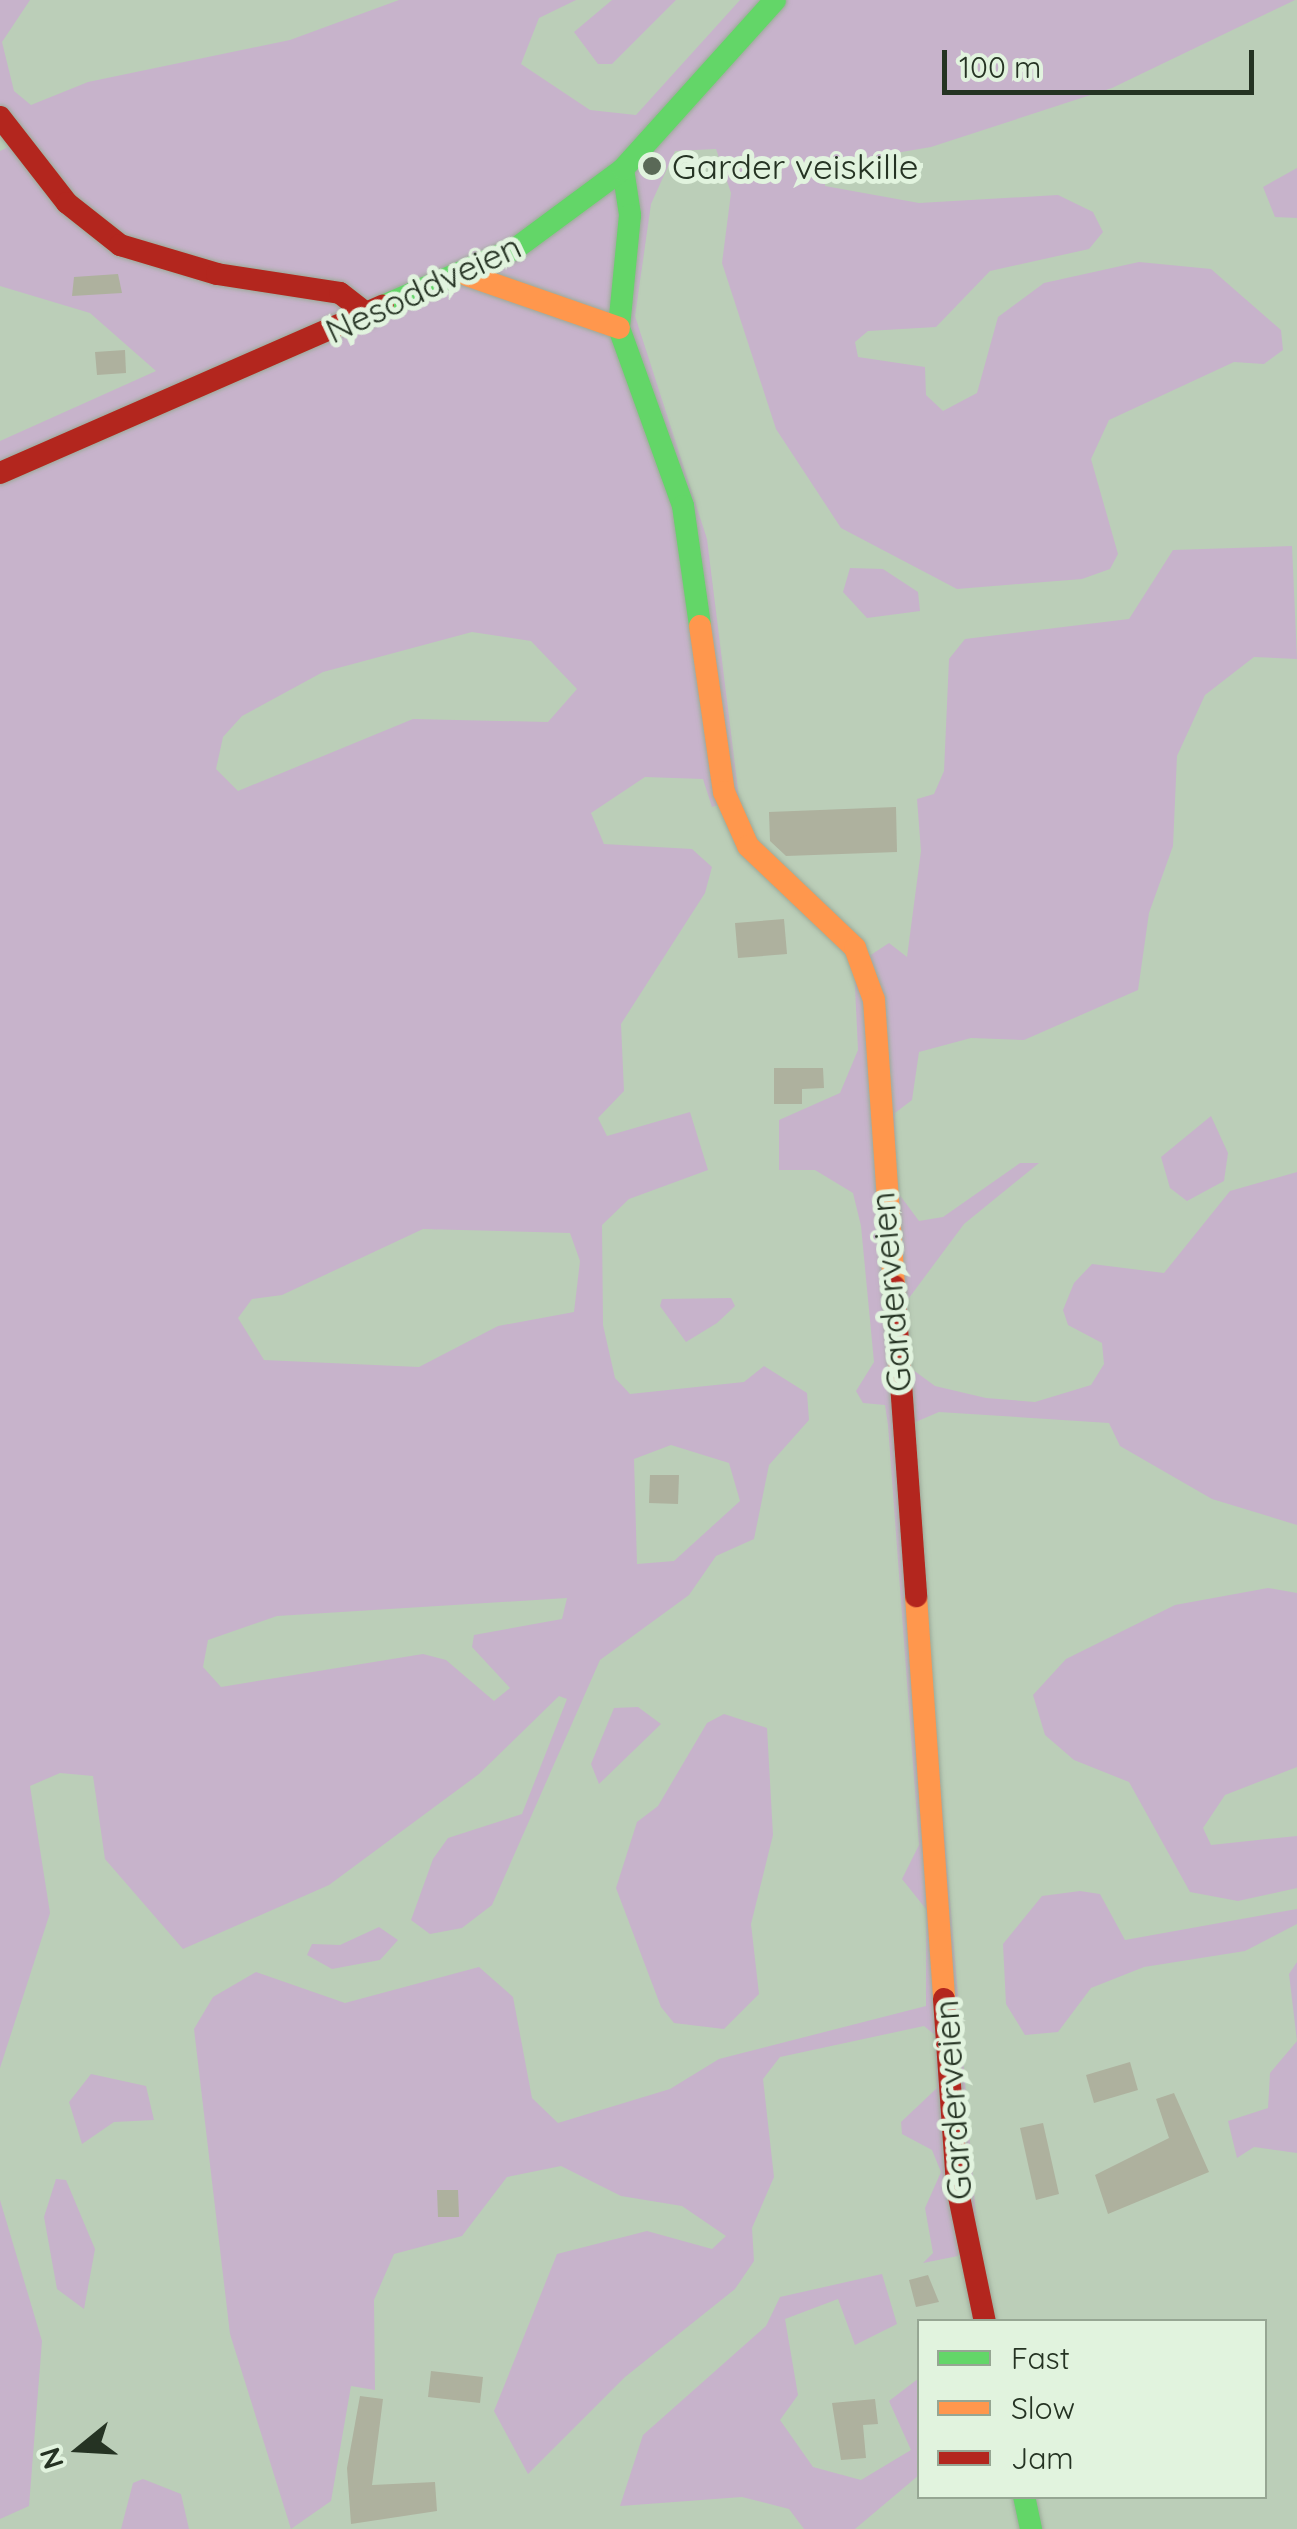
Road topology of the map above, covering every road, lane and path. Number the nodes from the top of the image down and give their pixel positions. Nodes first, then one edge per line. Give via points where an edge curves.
1 (775, 0) edge
2 (0, 116) edge
3 (624, 169) junction
4 (467, 274) junction
5 (369, 316) junction
6 (619, 328) junction
7 (0, 473) edge
8 (984, 2319) edge
9 (1025, 2499) edge
10 (1031, 2529) edge

1 - 3 street, Nesoddveien
2 - 5 street via 67,203 120,245 217,274 340,293
3 - 4 street, Nesoddveien
3 - 6 street, Garderveien via 630,215
4 - 5 street, Nesoddveien
4 - 6 street
5 - 7 street, Nesoddveien via 108,419
6 - 8 street, Garderveien via 683,506 714,749 734,824 855,948 870,980 957,2187
9 - 10 street

